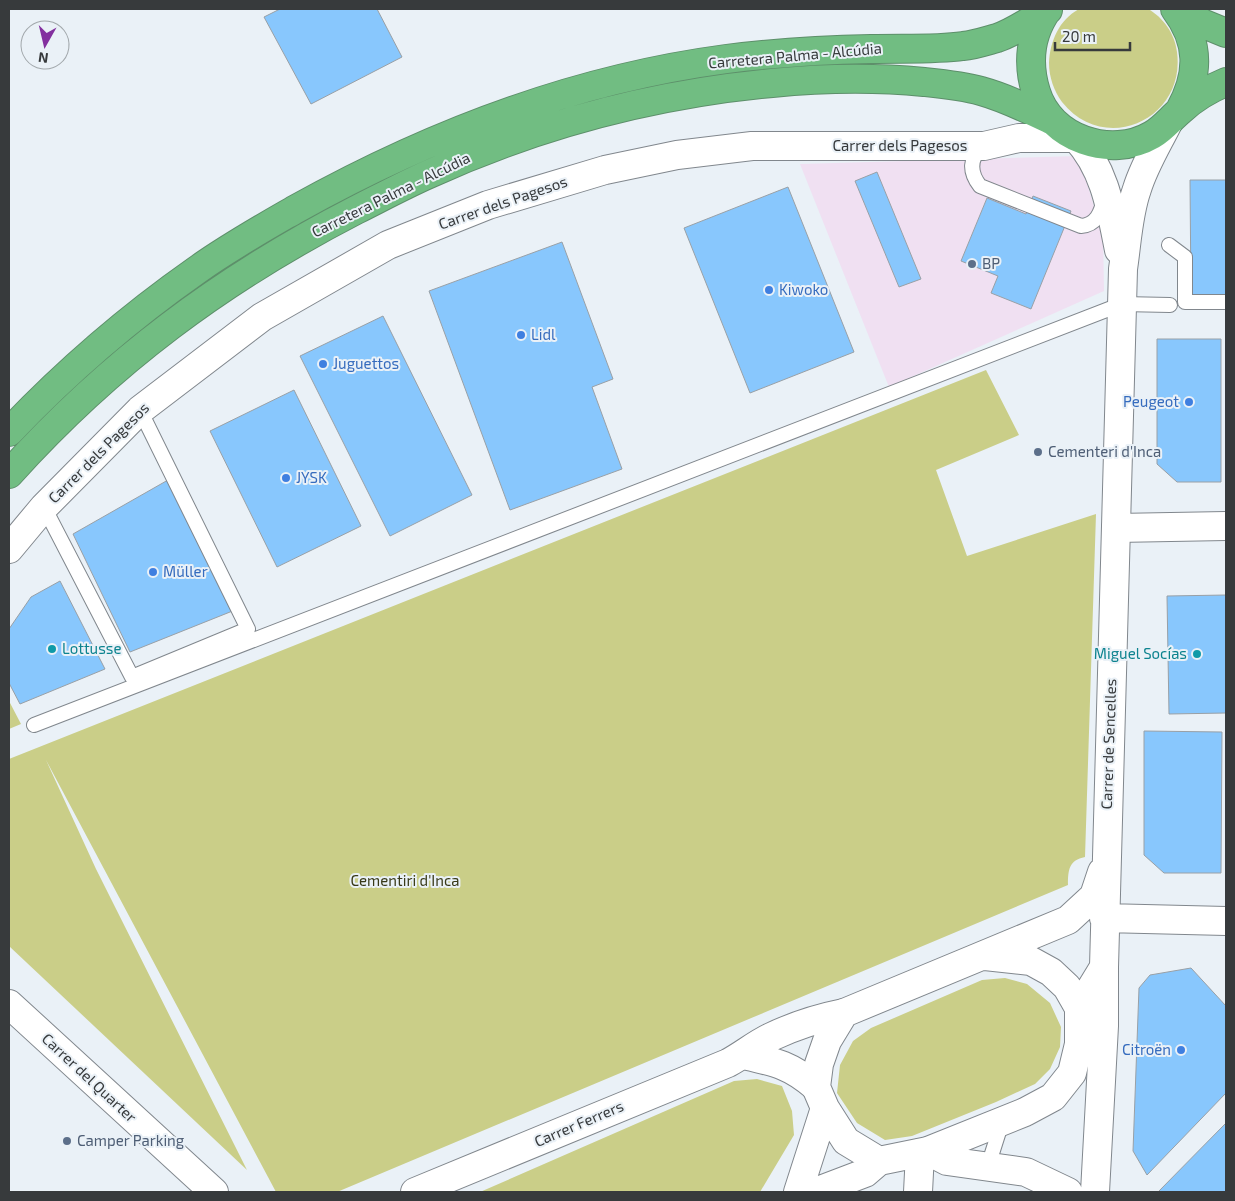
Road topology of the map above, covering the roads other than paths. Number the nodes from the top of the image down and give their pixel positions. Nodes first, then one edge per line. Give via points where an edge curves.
1 (1048, 9) edge
2 (1176, 9) edge
3 (1226, 32) edge
4 (1226, 82) edge
5 (1174, 117) junction
6 (1051, 120) junction
7 (1076, 138) junction
8 (984, 146) junction
9 (1106, 188) junction
10 (1170, 245) dead end
11 (1123, 269) junction
12 (1226, 302) edge
13 (1122, 304) junction
14 (1170, 305) dead end
15 (140, 410) junction
16 (9, 432) edge
17 (9, 474) edge
18 (44, 508) junction
19 (1226, 526) edge
20 (1116, 528) junction
21 (9, 549) edge
22 (34, 725) dead end
23 (1106, 856) junction
24 (1104, 918) junction
25 (1226, 922) edge
26 (985, 956) junction
27 (1104, 967) junction
28 (9, 1004) edge
29 (1079, 1008) junction
30 (844, 1013) junction
31 (1078, 1044) junction
32 (743, 1055) junction
33 (820, 1098) junction
34 (1099, 1098) junction
35 (1002, 1122) junction
36 (924, 1152) junction
37 (879, 1161) junction
38 (988, 1166) junction
39 (214, 1192) edge
40 (415, 1192) edge
41 (798, 1192) edge
42 (815, 1192) edge
43 (918, 1192) edge
44 (1068, 1192) edge
45 (1095, 1192) edge

1 - 6 highway via 1038,25 1030,58 1038,99
1 - 16 highway, Carretera Palma - Alcúdia via 1000,37 964,46 831,50 682,66 522,108 440,138 314,199 199,268 125,324
2 - 3 highway
2 - 5 highway via 1189,32 1195,63 1189,94
4 - 5 highway via 1198,95
5 - 7 highway via 1152,135 1134,142 1096,143
5 - 11 street, Carrer de Sencelles via 1152,154 1137,189
6 - 7 highway
6 - 17 highway, Carretera Palma - Alcúdia via 1004,98 952,85 829,78 733,86 621,108 556,126 429,174 302,238 252,268 158,334 91,391
7 - 8 street, Carrer dels Pagesos via 1019,138
7 - 9 street, Carrer de Sencelles via 1092,159
8 - 9 lane via 973,157 971,165 980,186 1075,224 1082,226 1096,221
8 - 15 street, Carrer dels Pagesos via 752,146 605,170 488,205 388,245 262,318
9 - 11 street, Carrer de Sencelles
10 - 12 lane via 1185,258 1185,302
11 - 13 street, Carrer de Sencelles
13 - 14 lane
13 - 20 street, Carrer de Sencelles
13 - 22 lane
15 - 18 street, Carrer dels Pagesos
15 - 18 lane via 248,629 132,677
18 - 21 street, Carrer dels Pagesos
19 - 20 street
20 - 23 street, Carrer de Sencelles
23 - 24 street, Carrer de Sencelles
23 - 26 street via 1094,896 1068,920
24 - 25 street
24 - 27 street, Carrer de Sencelles
26 - 29 street via 1031,961 1068,987
26 - 30 street, Carrer Ferrers
27 - 29 street
27 - 34 street, Carrer de Sencelles
28 - 39 street, Carrer del Quarter
29 - 31 street
30 - 32 street, Carrer Ferrers via 816,1018 777,1034
30 - 33 street via 827,1040 819,1064
31 - 34 street, Carrer de Sencelles via 1087,1052
31 - 35 street via 1072,1072 1053,1097
32 - 33 street via 779,1063 801,1074
32 - 40 street, Carrer Ferrers
33 - 37 street via 846,1141
33 - 41 street
34 - 45 street, Carrer de Sencelles
35 - 36 street
35 - 38 lane
36 - 37 street
36 - 38 street via 948,1161
36 - 43 street
37 - 42 street via 865,1173
38 - 44 street via 1026,1172

